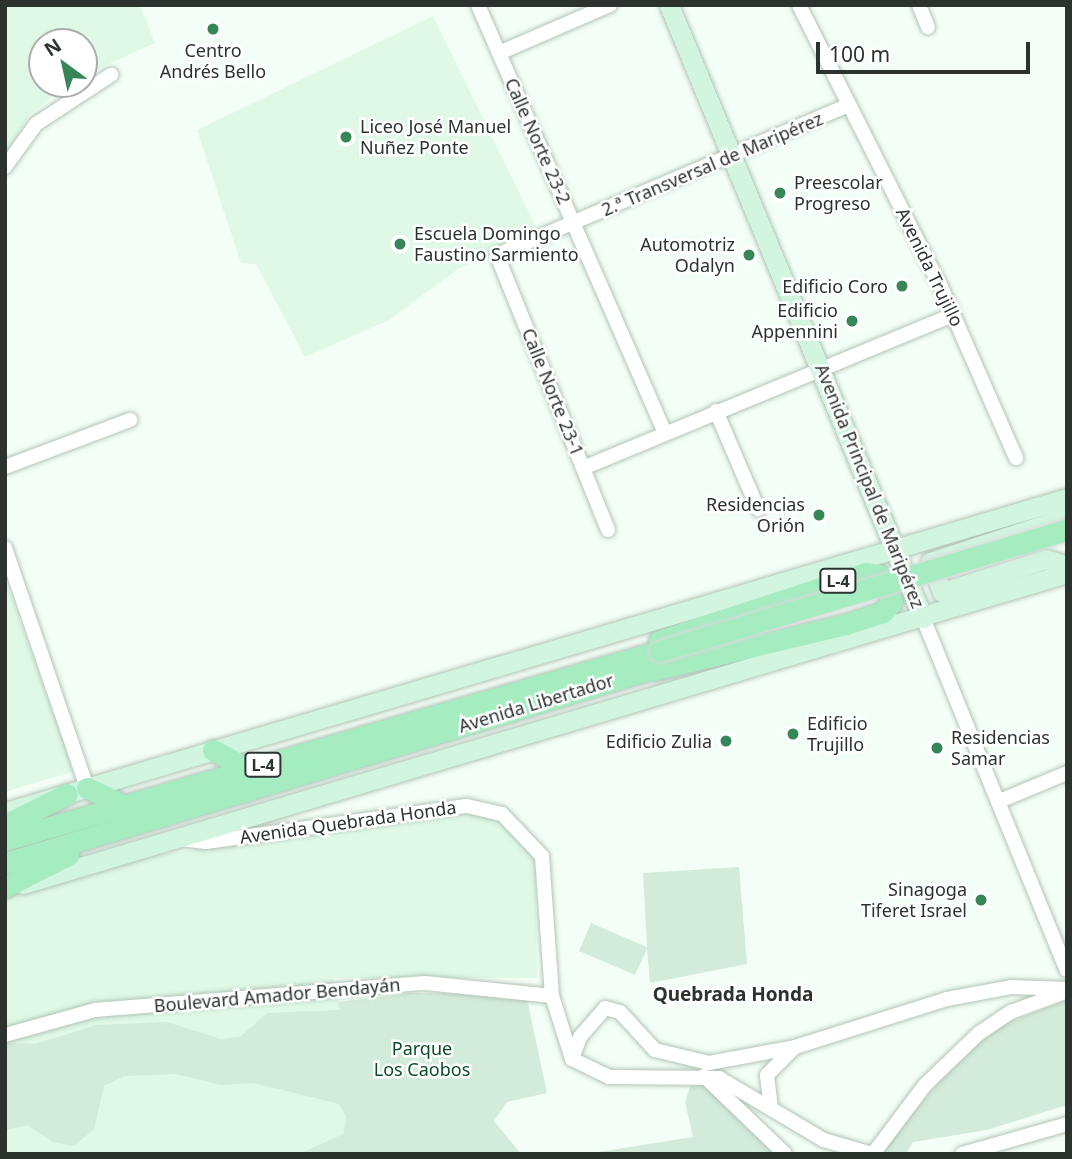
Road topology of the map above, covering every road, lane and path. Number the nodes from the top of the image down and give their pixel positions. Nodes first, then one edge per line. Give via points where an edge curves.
1 (478, 5) edge
2 (610, 5) edge
3 (669, 5) edge
4 (799, 5) edge
5 (919, 5) edge
6 (928, 27) dead end
7 (499, 53) junction
8 (111, 75) dead end
9 (848, 105) junction
10 (732, 158) junction
11 (5, 167) edge
12 (575, 223) junction
13 (497, 255) joint
14 (953, 315) junction
15 (822, 367) junction
16 (716, 411) junction
17 (130, 420) dead end
18 (664, 431) junction
19 (1016, 458) dead end
20 (5, 467) edge
21 (583, 468) junction
22 (1067, 498) edge
23 (758, 509) dead end
24 (1067, 509) edge
25 (608, 530) dead end
26 (1067, 530) edge
27 (918, 541) junction
28 (1067, 544) edge
29 (895, 547) junction
30 (5, 548) edge
31 (1067, 566) edge
32 (1067, 573) edge
33 (945, 611) junction
34 (923, 618) junction
35 (664, 657) junction
36 (644, 671) junction
37 (522, 691) junction
38 (213, 750) junction
39 (247, 769) junction
40 (1067, 773) edge
41 (77, 791) junction
42 (1002, 800) junction
43 (5, 812) edge
44 (127, 815) junction
45 (5, 825) edge
46 (178, 839) junction
47 (5, 840) edge
48 (5, 863) edge
49 (5, 888) edge
50 (1067, 970) edge
51 (1067, 990) edge
52 (552, 996) junction
53 (5, 1035) edge
54 (795, 1047) junction
55 (572, 1059) junction
56 (703, 1075) junction
57 (771, 1108) junction
58 (1067, 1124) edge
59 (785, 1154) edge
60 (872, 1154) edge
61 (962, 1154) edge

1 - 7 street, Calle Norte 23-2
2 - 7 street
3 - 10 main road, Avenida Principal de Maripérez
4 - 9 street, Avenida Trujillo
5 - 6 street
7 - 12 street, Calle Norte 23-2
8 - 11 street via 36,124
9 - 10 street, 2.ª Transversal de Maripérez
9 - 14 street, Avenida Trujillo
10 - 12 street, 2.ª Transversal de Maripérez
10 - 15 main road, Avenida Principal de Maripérez
12 - 13 street, 2.ª Transversal de Maripérez
12 - 18 street, Calle Norte 23-2
13 - 21 street, Calle Norte 23-1
14 - 15 street
14 - 19 street, Avenida Trujillo
15 - 16 street
15 - 29 main road, Avenida Principal de Maripérez
16 - 18 street
16 - 23 street
17 - 20 street
18 - 21 street
21 - 25 street, Calle Norte 23-1
22 - 27 main road, L-4
24 - 31 main road via 1052,522 930,562 942,592 1046,559
26 - 35 main road, Avenida Libertador / L-4, bridge
27 - 29 main road, L-4
27 - 33 main road via 912,553 931,602
28 - 35 main road, Avenida Libertador / L-4
29 - 34 main road, Avenida Principal de Maripérez
29 - 38 main road, L-4
30 - 41 street
32 - 33 main road, Avenida Libertador / L-4
33 - 34 main road, Avenida Libertador / L-4
34 - 42 street, Avenida Principal de Maripérez
34 - 46 main road, Avenida Libertador / L-4
35 - 36 main road, Avenida Libertador / L-4
35 - 37 main road, Avenida Libertador / L-4
36 - 37 main road, L-4 via 738,654 875,616 890,608 890,594 878,575 866,573
36 - 44 main road, Avenida Libertador / L-4
37 - 39 main road, Avenida Libertador / L-4
38 - 39 main road
38 - 41 main road, L-4
39 - 44 main road, Avenida Libertador / L-4
40 - 42 street
41 - 43 main road, L-4
41 - 44 main road
41 - 45 main road, L-4
42 - 50 street, Avenida Principal de Maripérez
44 - 47 main road, Avenida Libertador / L-4
44 - 48 main road, Avenida Libertador / L-4
44 - 49 main road, L-4
46 - 49 main road, Avenida Libertador / L-4
46 - 52 street, Avenida Quebrada Honda via 206,842 467,806 502,814 542,856
51 - 54 street via 1011,987 947,999
51 - 60 street via 1012,1012 978,1034 925,1085
52 - 53 street, Boulevard Amador Bendayán via 425,983 95,1010
52 - 55 street, Avenida Quebrada Honda
54 - 55 street via 734,1062 685,1060 655,1050 620,1012 605,1008 580,1037
54 - 57 street via 767,1075
55 - 56 street via 610,1077
56 - 57 street via 731,1082
56 - 59 street
57 - 60 street via 824,1140
58 - 61 street

